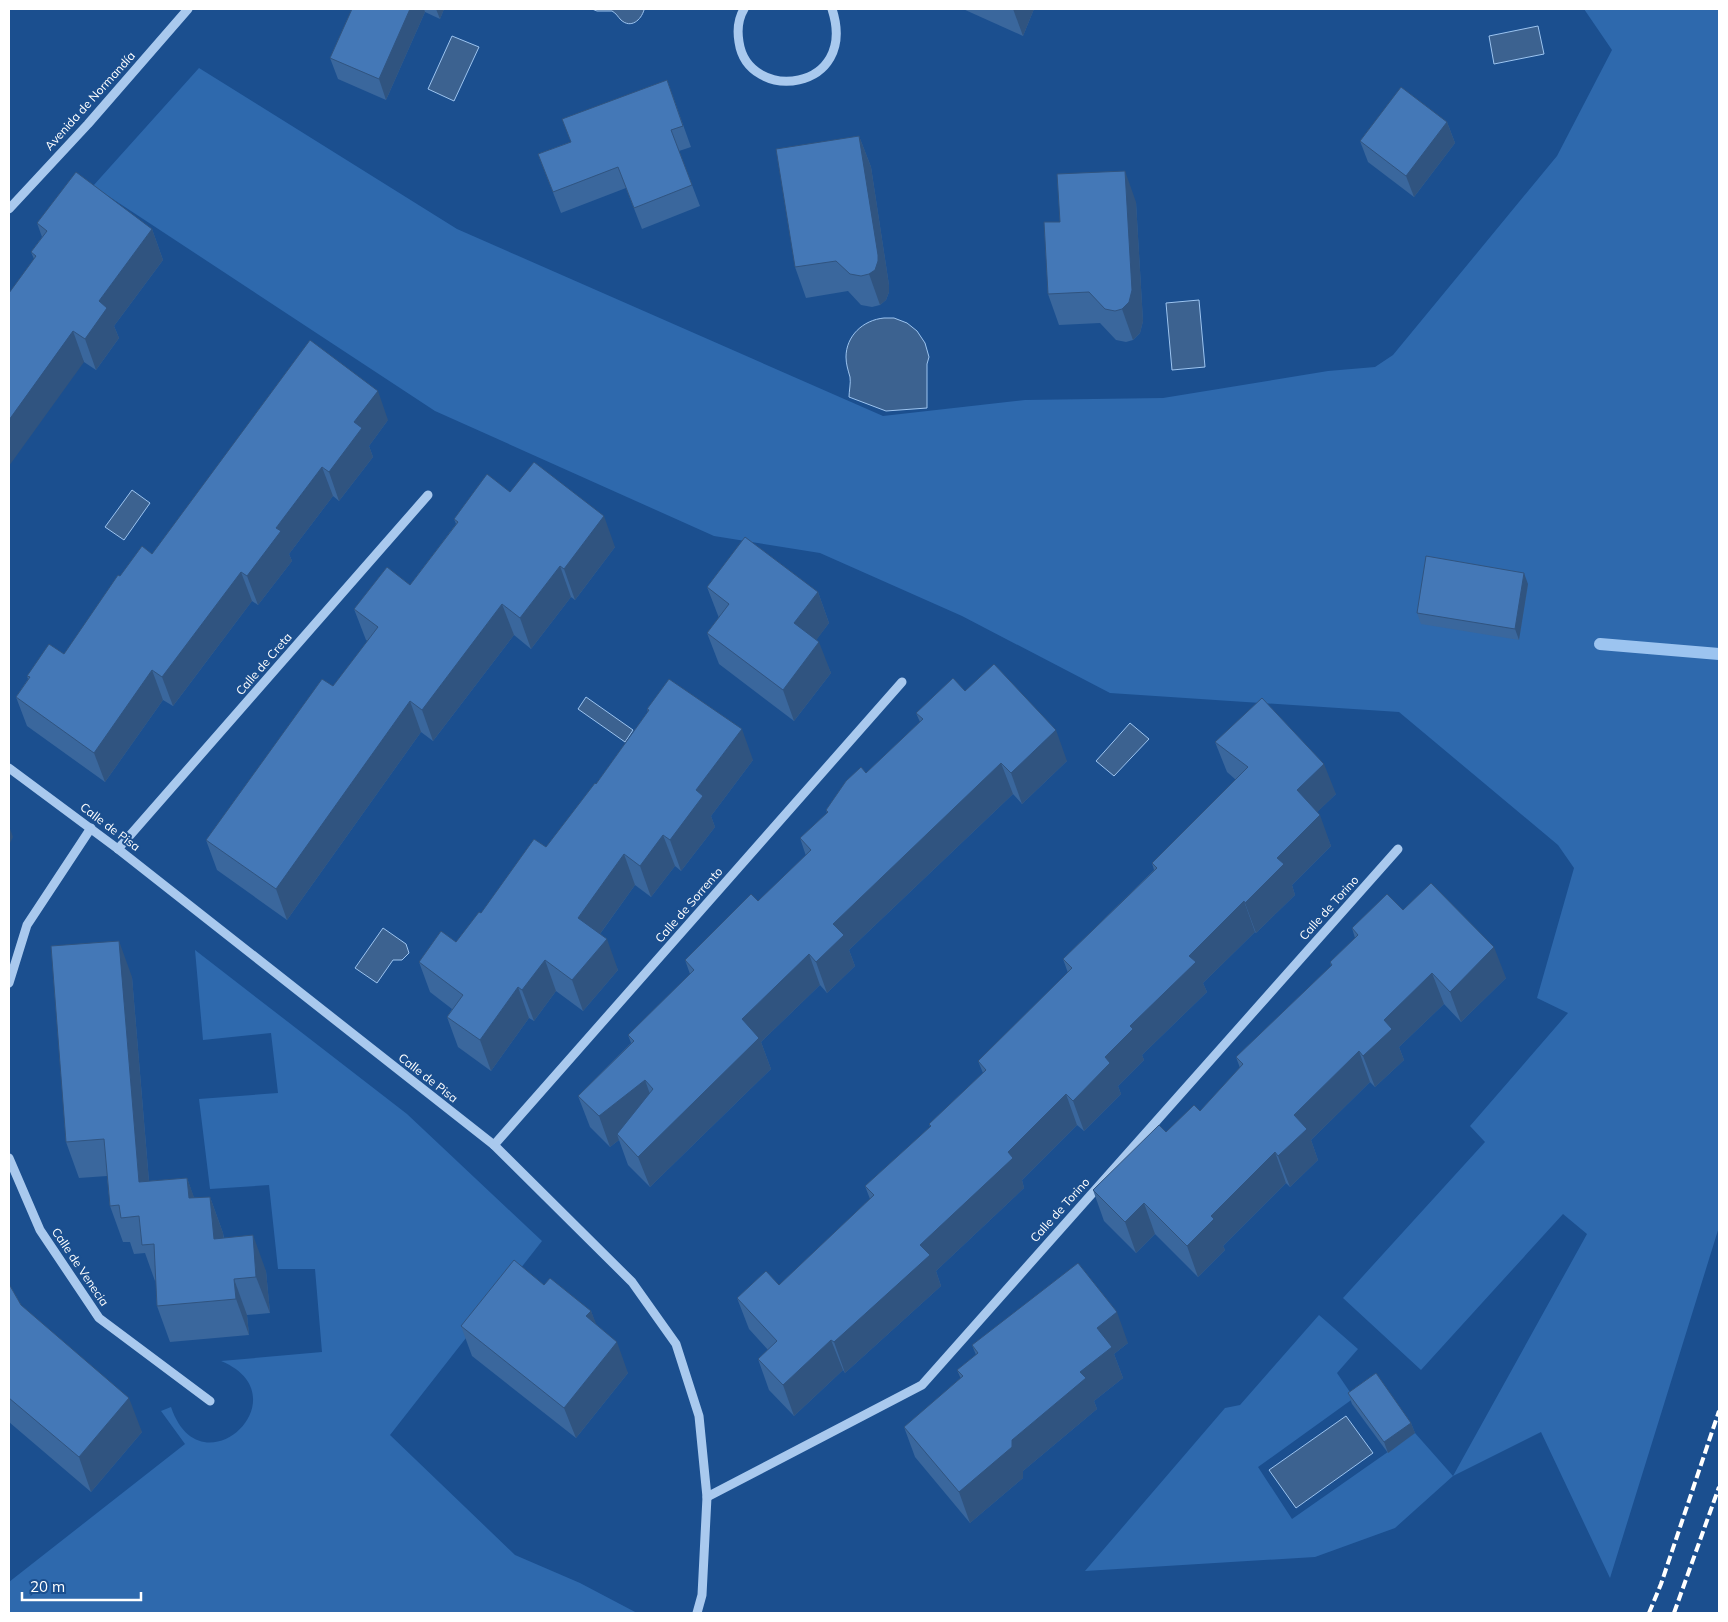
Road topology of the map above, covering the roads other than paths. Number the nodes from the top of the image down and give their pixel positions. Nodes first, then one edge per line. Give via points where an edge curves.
1 (188, 9) edge
2 (744, 9) edge
3 (832, 9) edge
4 (9, 209) edge
5 (428, 495) dead end
6 (902, 682) dead end
7 (9, 768) edge
8 (91, 828) junction
9 (118, 848) junction
10 (1398, 849) dead end
11 (9, 983) edge
12 (494, 1146) junction
13 (9, 1158) edge
14 (210, 1402) dead end
15 (707, 1497) junction
16 (697, 1613) edge

1 - 4 street, Avenida de Normandía
2 - 3 street via 737,31 747,62 774,80 790,82 807,78 820,70 831,57 837,33
5 - 9 street, Calle de Creta
6 - 12 street, Calle de Sorrento
7 - 8 street, Calle de Pisa
8 - 9 street, Calle de Pisa
8 - 11 street via 27,925
9 - 12 street, Calle de Pisa
10 - 15 street, Calle de Torino via 922,1385
12 - 15 street, Calle de Pisa via 632,1282 676,1344 699,1416
13 - 14 street, Calle de Venecia via 40,1230 99,1318
15 - 16 street, Calle de Pisa via 702,1595

